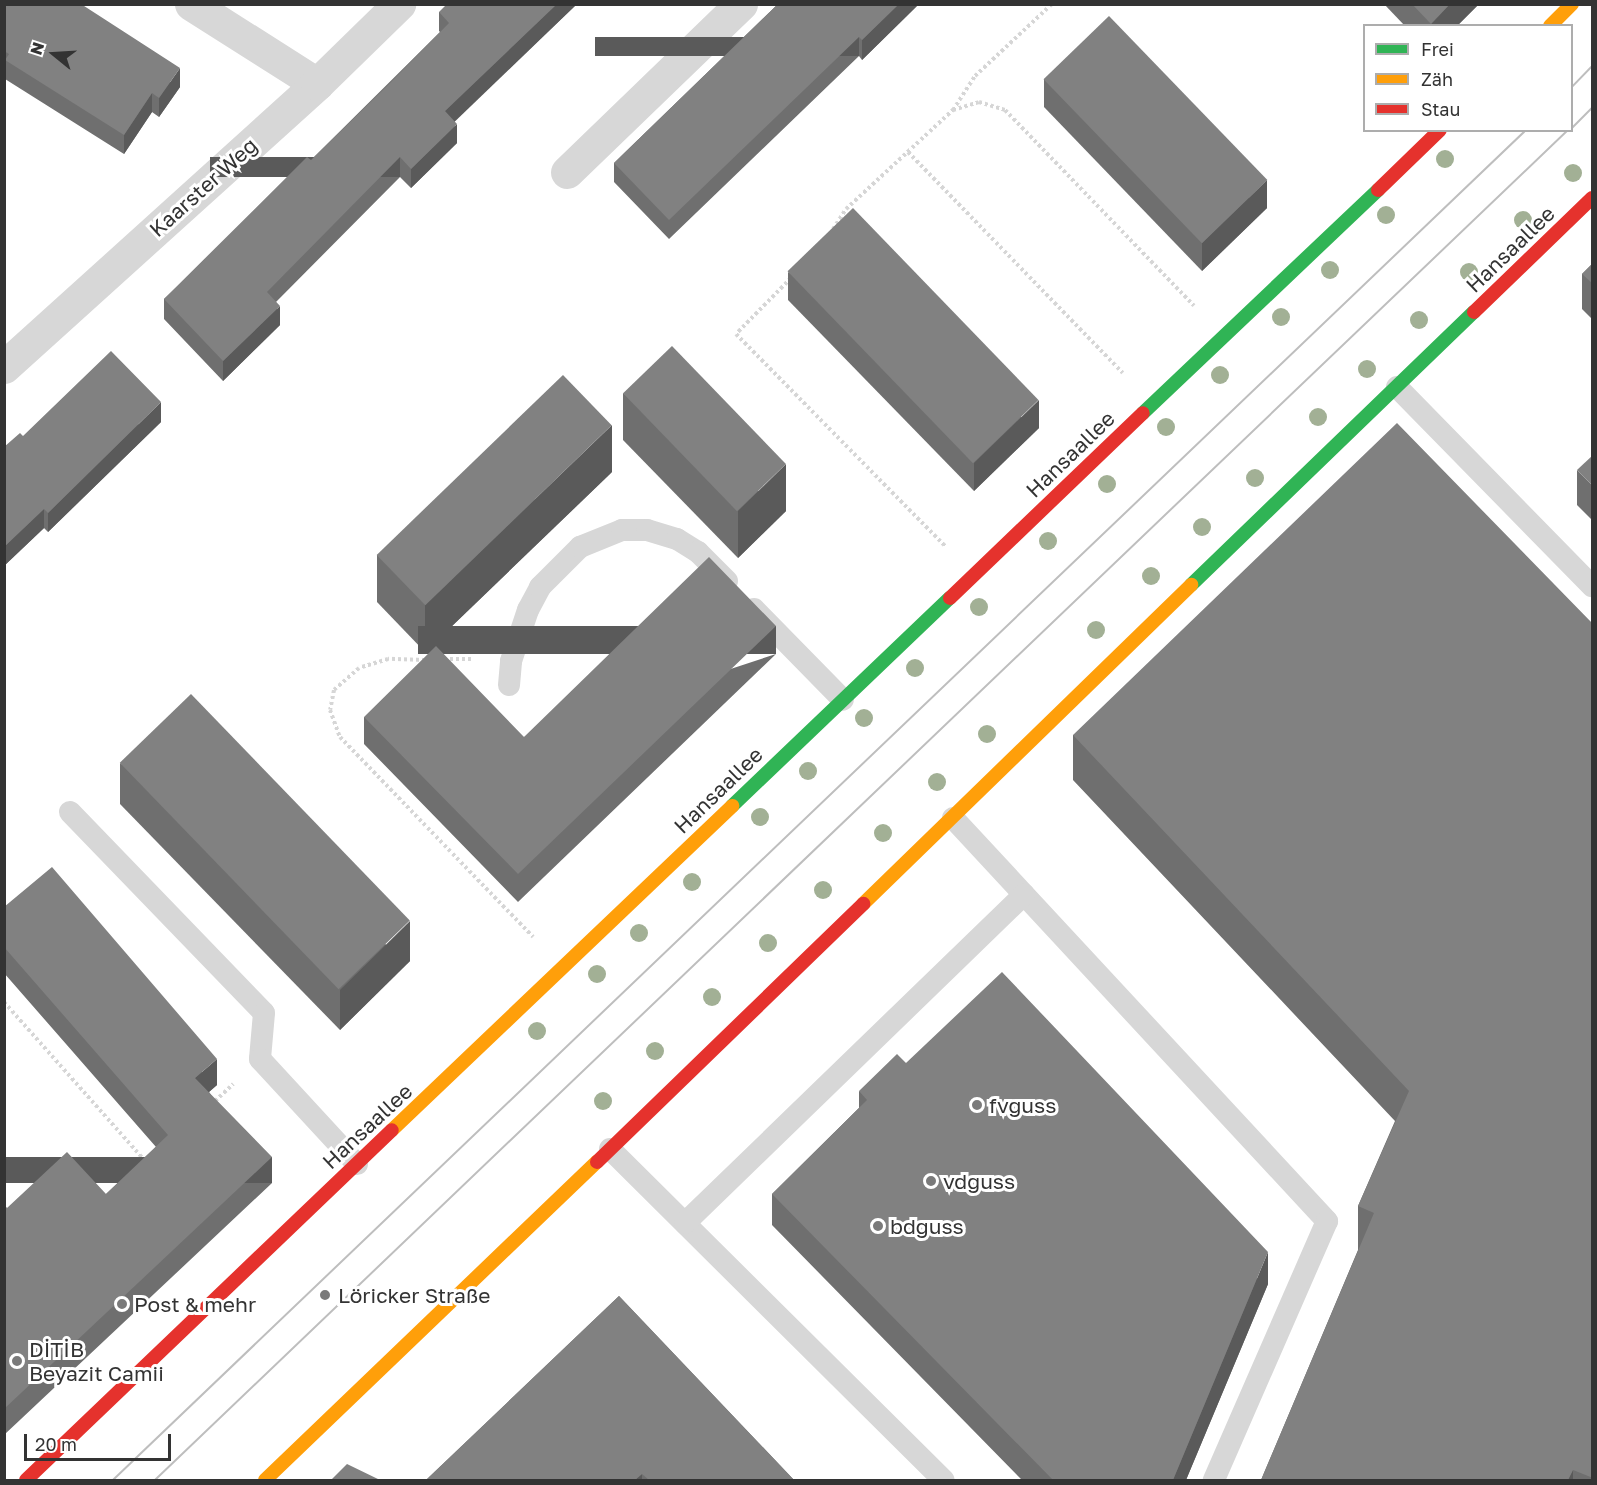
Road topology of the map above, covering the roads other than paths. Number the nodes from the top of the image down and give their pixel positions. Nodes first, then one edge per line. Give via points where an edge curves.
1 (191, 4) edge
2 (399, 4) edge
3 (741, 4) edge
4 (1572, 4) edge
5 (1552, 24) edge
6 (317, 84) junction
7 (1438, 132) edge
8 (567, 172) dead end
9 (1593, 198) edge
10 (4, 367) edge
11 (1397, 387) junction
12 (1593, 586) edge
13 (509, 686) dead end
14 (843, 700) junction
15 (70, 812) dead end
16 (953, 818) junction
17 (1024, 894) junction
18 (610, 1149) junction
19 (357, 1164) junction
20 (685, 1223) junction
21 (26, 1480) edge
22 (265, 1480) edge
23 (943, 1480) edge
24 (1214, 1480) edge

1 - 6 street
2 - 6 street, Kaarster Weg
3 - 8 street
4 - 5 street
6 - 10 street, Kaarster Weg
7 - 14 street, Hansaallee
9 - 11 street, Hansaallee
11 - 12 lane
11 - 16 street, Hansaallee
13 - 14 lane via 511,661 540,587 580,547 622,530 646,530 677,539 698,552
14 - 19 street, Hansaallee
15 - 19 lane via 264,1013 260,1059
16 - 17 lane
16 - 18 street, Hansaallee
17 - 20 lane
17 - 24 lane via 1327,1221
18 - 20 lane
18 - 22 street, Hansaallee
19 - 21 street, Hansaallee
20 - 23 lane

